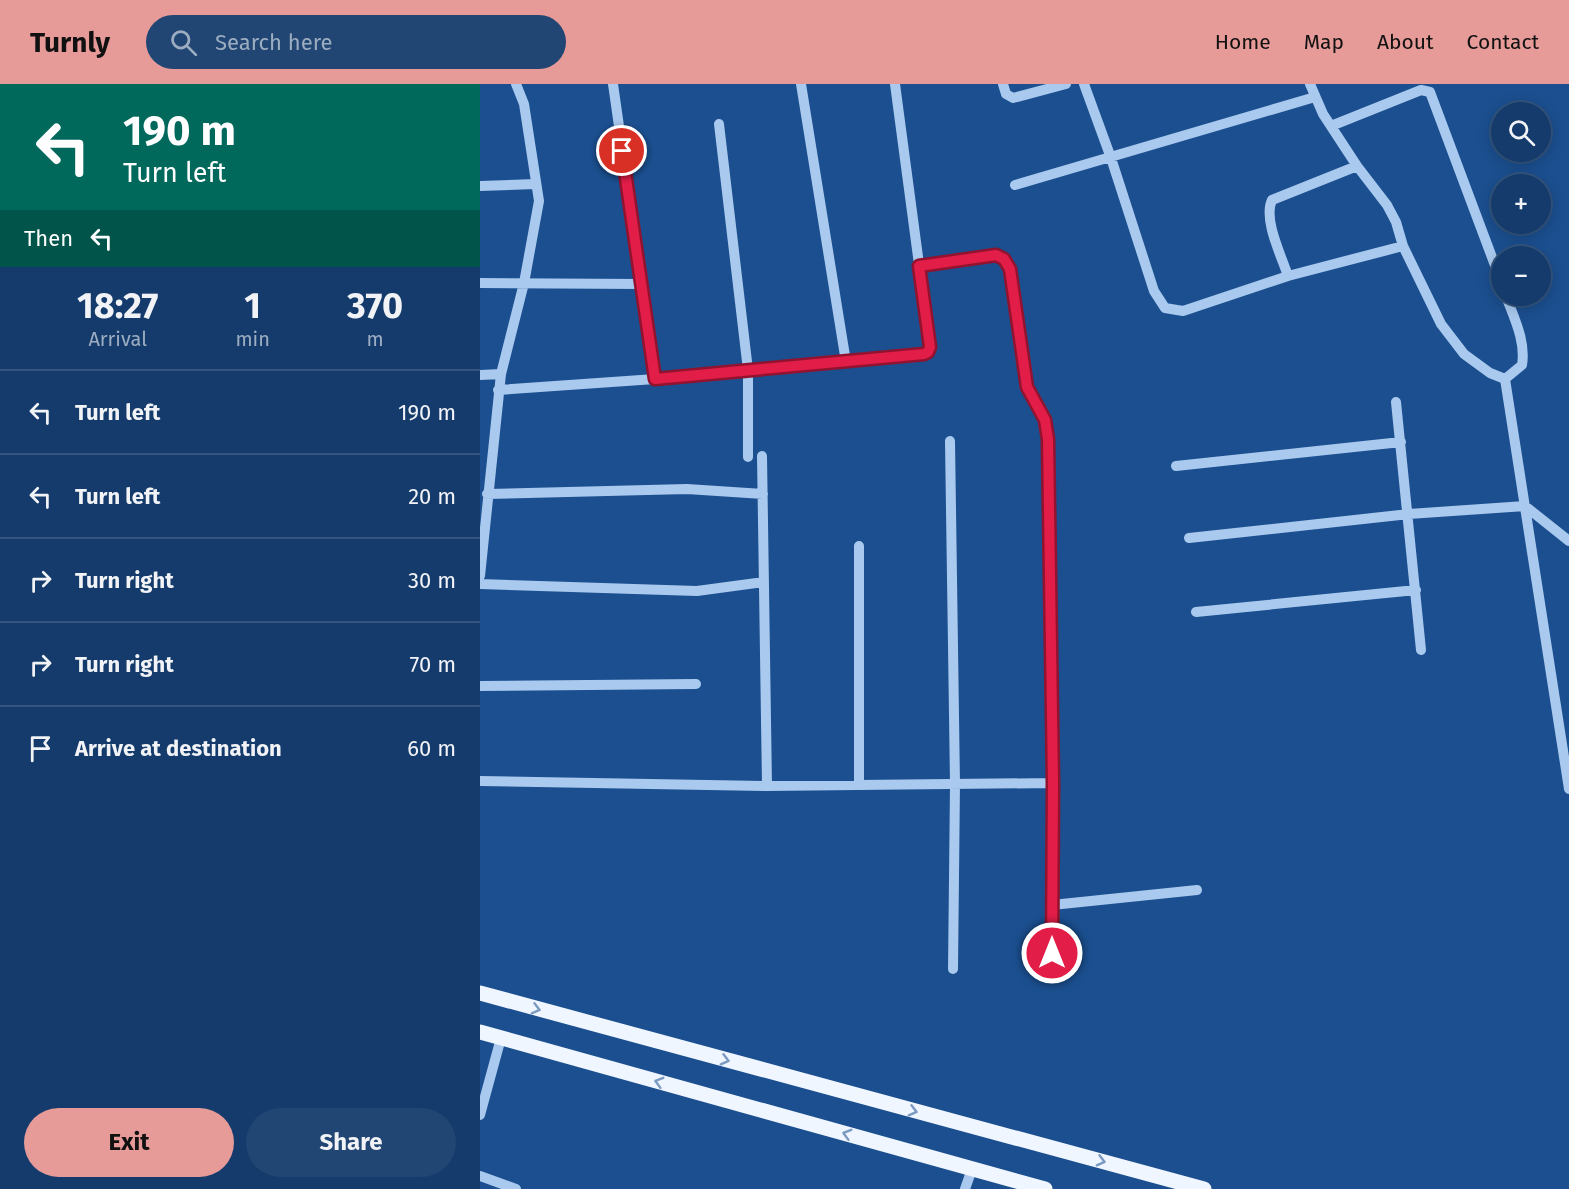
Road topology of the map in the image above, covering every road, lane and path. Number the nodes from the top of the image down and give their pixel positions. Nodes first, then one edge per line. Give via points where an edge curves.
1 (516, 84) edge
2 (613, 84) edge
3 (801, 84) edge
4 (895, 84) edge
5 (1003, 84) edge
6 (1066, 84) edge
7 (1084, 84) edge
8 (1310, 84) edge
9 (1420, 87) edge
10 (1315, 97) junction
11 (719, 124) dead end
12 (1331, 126) junction
13 (1111, 158) junction
14 (1357, 166) junction
15 (536, 184) junction
16 (1015, 185) dead end
17 (480, 186) edge
18 (1403, 246) junction
19 (1491, 254) edge
20 (919, 266) junction
21 (1288, 276) junction
22 (524, 283) junction
23 (480, 284) edge
24 (642, 284) junction
25 (1510, 306) edge
26 (846, 362) junction
27 (748, 370) junction
28 (501, 374) junction
29 (480, 375) edge
30 (655, 379) junction
31 (1505, 379) junction
32 (498, 390) junction
33 (1396, 402) dead end
34 (950, 441) dead end
35 (1401, 442) junction
36 (762, 456) dead end
37 (748, 457) dead end
38 (1176, 466) dead end
39 (487, 494) junction
40 (763, 494) junction
41 (1525, 506) junction
42 (1408, 514) junction
43 (1189, 538) dead end
44 (1569, 541) edge
45 (859, 546) dead end
46 (481, 564) edge
47 (480, 576) edge
48 (764, 582) junction
49 (480, 584) edge
50 (1416, 590) junction
51 (1197, 612) dead end
52 (1422, 650) dead end
53 (696, 684) dead end
54 (480, 686) edge
55 (480, 781) edge
56 (1053, 783) junction
57 (955, 784) junction
58 (859, 785) junction
59 (767, 786) junction
60 (1569, 789) edge
61 (1197, 890) dead end
62 (1052, 905) junction
63 (1052, 953) dead end
64 (953, 969) dead end
65 (480, 993) edge
66 (480, 1032) edge
67 (501, 1038) junction
68 (480, 1115) edge
69 (972, 1169) junction
70 (480, 1176) edge
71 (516, 1189) edge
72 (965, 1189) edge
73 (1045, 1189) edge
74 (1204, 1189) edge

1 - 15 street via 524,104
2 - 24 street
3 - 26 street
4 - 20 street
5 - 6 street via 1006,94 1013,98
7 - 13 street
8 - 10 street
9 - 12 street
9 - 19 street via 1430,92 1435,101
10 - 12 street
10 - 13 street
11 - 27 street
12 - 14 street
13 - 16 street
13 - 21 street via 1154,291 1165,308 1183,311
14 - 18 street via 1387,205
14 - 21 street via 1272,200 1269,219
15 - 17 street
15 - 22 street via 539,201
18 - 21 street
18 - 31 street via 1441,324 1464,354
20 - 26 street via 928,352
20 - 56 street via 996,255 1010,269 1027,387 1045,420 1048,439
22 - 23 street
22 - 24 street
22 - 28 street
24 - 30 street
25 - 31 street via 1524,354 1522,365
26 - 27 street
27 - 30 street
27 - 37 street
28 - 29 street
28 - 32 street
30 - 32 street
31 - 41 street
32 - 39 street
33 - 35 street
34 - 57 street
35 - 38 street
35 - 42 street
36 - 40 street
39 - 40 street via 687,489
39 - 46 street
40 - 48 street
41 - 42 street
41 - 44 street
41 - 60 street
42 - 43 street
42 - 50 street
45 - 58 street
46 - 47 street
48 - 49 street via 697,591
48 - 59 street
50 - 51 street
50 - 52 street
53 - 54 street
55 - 59 street
56 - 57 street
56 - 62 street
57 - 58 street
57 - 64 street
58 - 59 street
61 - 62 street
62 - 63 street
65 -> 74 main road
66 - 67 main road
67 - 68 street
69 -> 67 main road
69 - 72 street
69 - 73 main road
70 - 71 street

